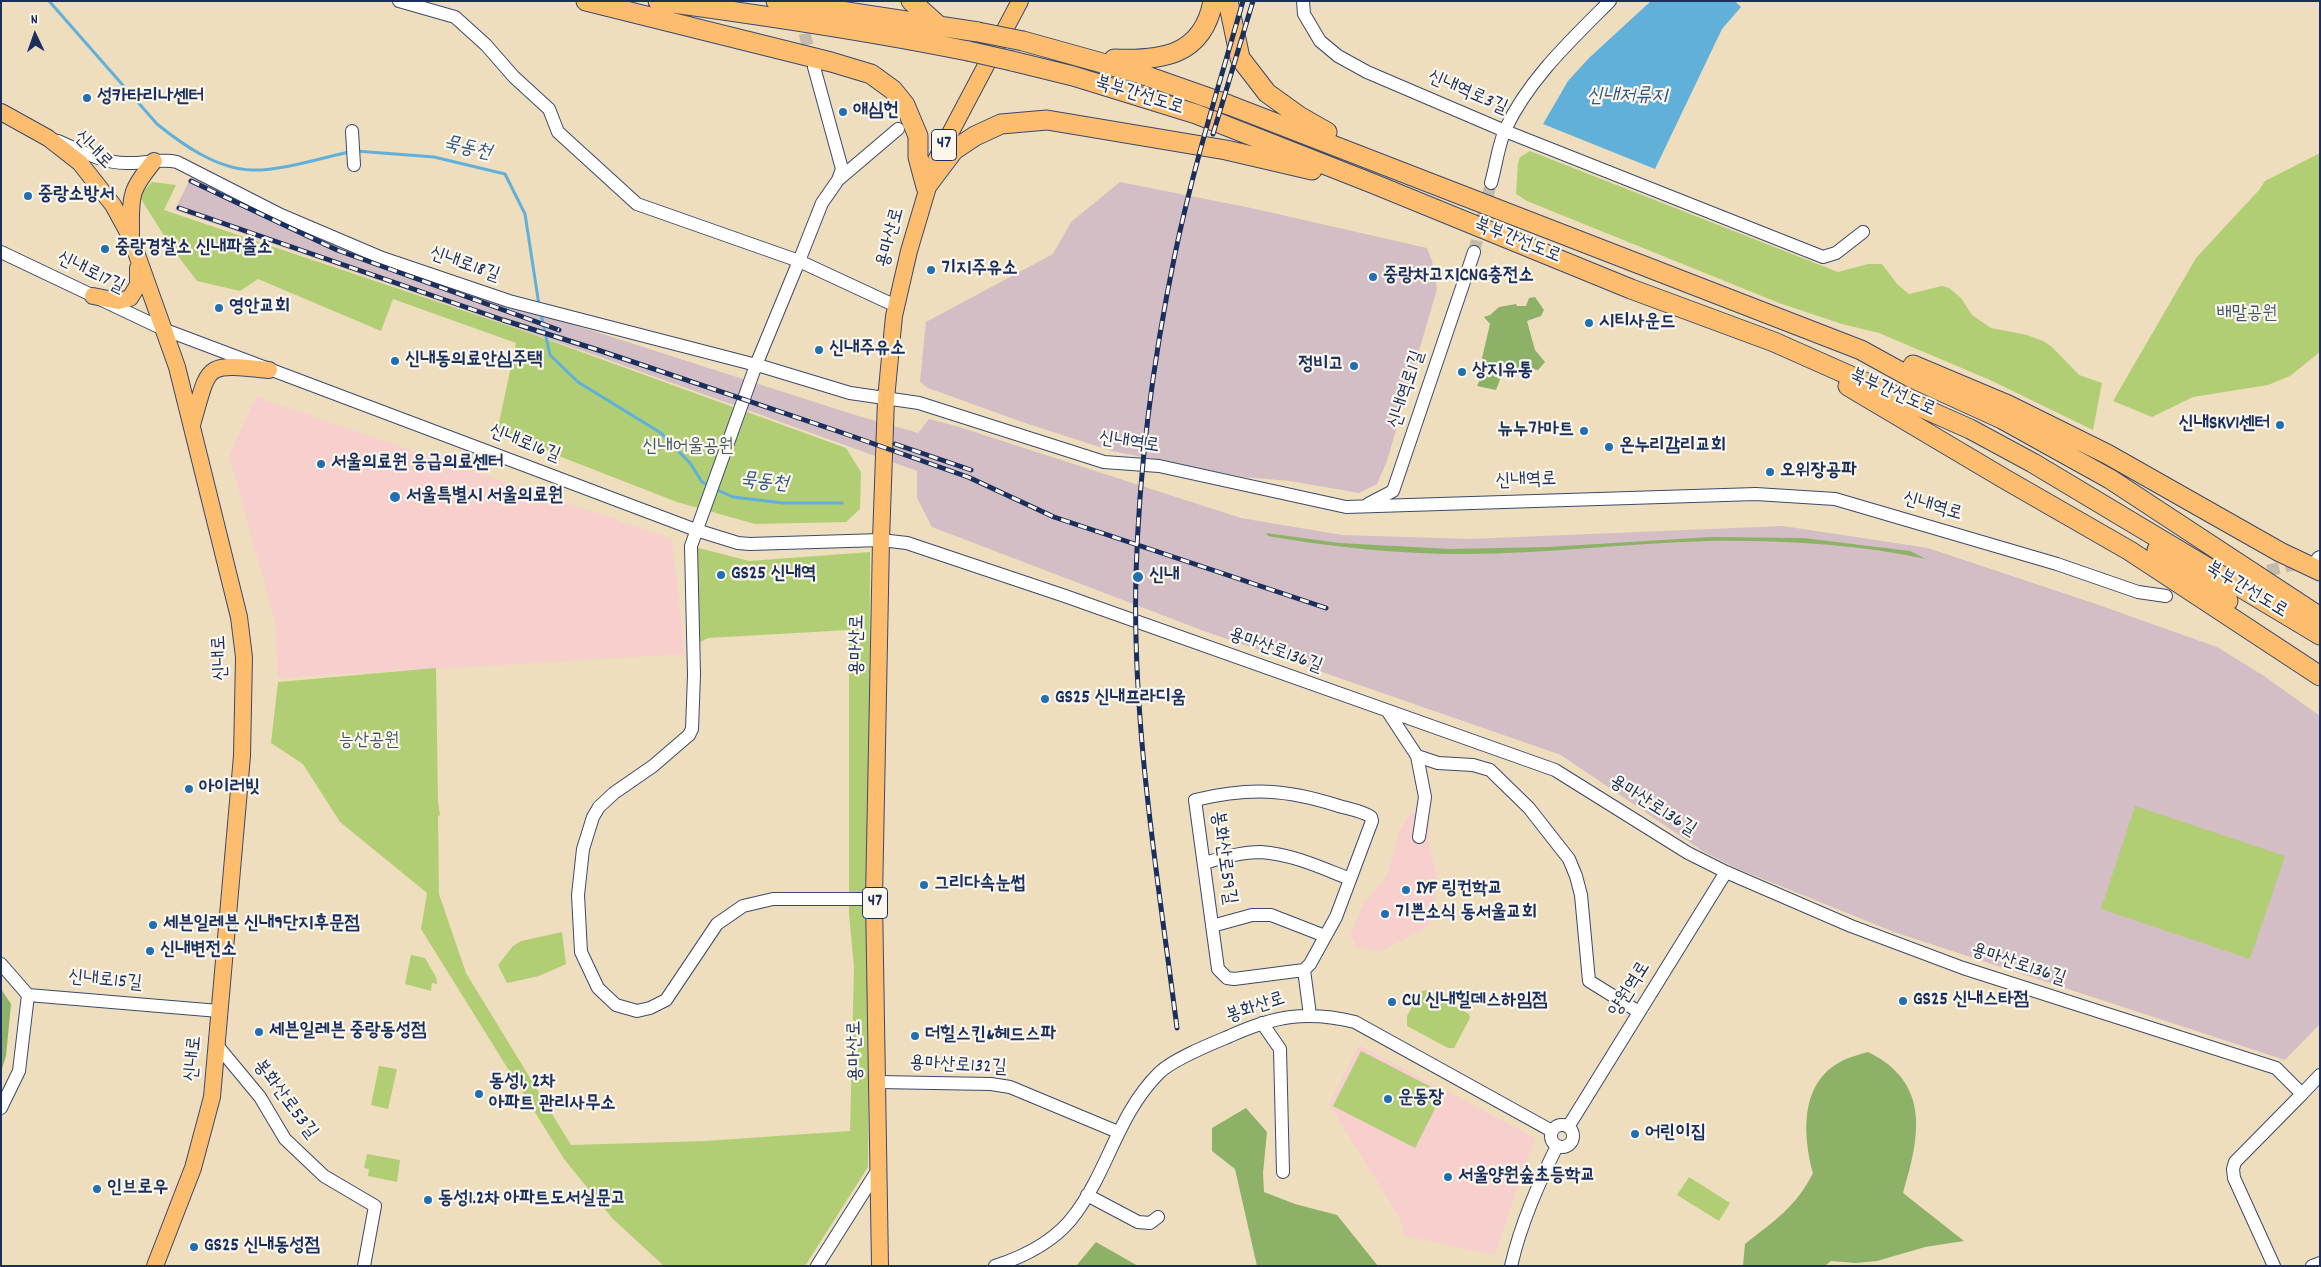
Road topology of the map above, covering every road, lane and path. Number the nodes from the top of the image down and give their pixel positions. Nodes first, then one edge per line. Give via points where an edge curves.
1 (399, 1) edge
2 (586, 1) edge
3 (658, 1) edge
4 (776, 1) edge
5 (911, 1) edge
6 (1020, 1) edge
7 (1213, 1) edge
8 (1228, 1) edge
9 (1302, 1) edge
10 (1610, 1) edge
11 (938, 25) junction
12 (1080, 57) junction
13 (814, 67) tunnel mouth
14 (1, 112) edge
15 (898, 129) dead end
16 (352, 131) dead end
17 (1505, 131) junction
18 (46, 136) junction
19 (1375, 160) junction
20 (154, 161) junction
21 (354, 165) dead end
22 (838, 180) junction
23 (1491, 183) tunnel mouth
24 (1374, 184) junction
25 (926, 188) junction
26 (1863, 232) dead end
27 (131, 238) junction
28 (1, 252) edge
29 (1474, 252) tunnel mouth
30 (138, 260) junction
31 (800, 262) junction
32 (93, 296) junction
33 (896, 306) junction
34 (163, 329) junction
35 (1774, 342) junction
36 (1861, 350) junction
37 (756, 365) junction
38 (269, 370) junction
39 (886, 399) junction
40 (191, 427) junction
41 (2033, 462) junction
42 (1346, 507) junction
43 (696, 530) junction
44 (881, 540) junction
45 (2319, 562) edge
46 (2281, 592) junction
47 (2166, 596) dead end
48 (2320, 606) edge
49 (2320, 617) edge
50 (2320, 635) edge
51 (2320, 661) edge
52 (2320, 676) edge
53 (1388, 712) junction
54 (1417, 756) junction
55 (1419, 837) dead end
56 (1204, 863) junction
57 (1726, 872) junction
58 (1350, 879) junction
59 (874, 899) junction
60 (1212, 926) junction
61 (1325, 936) junction
62 (1, 964) edge
63 (1304, 970) junction
64 (28, 995) junction
65 (219, 1010) junction
66 (1639, 1012) junction
67 (1310, 1015) junction
68 (1262, 1022) junction
69 (216, 1044) junction
70 (2320, 1075) edge
71 (878, 1082) junction
72 (2302, 1094) junction
73 (1, 1108) edge
74 (1568, 1127) junction
75 (1550, 1130) junction
76 (1118, 1132) junction
77 (1557, 1146) junction
78 (879, 1168) junction
79 (1282, 1172) dead end
80 (1086, 1195) junction
81 (1158, 1217) dead end
82 (1025, 1262) edge
83 (2320, 1263) edge
84 (155, 1266) edge
85 (364, 1266) edge
86 (817, 1266) edge
87 (880, 1266) edge
88 (995, 1266) edge
89 (1511, 1266) edge
90 (2274, 1266) edge
91 (2312, 1266) edge

1 - 31 street via 455,18 548,109 558,132 637,204
2 - 25 highway via 871,74 893,90 913,120
3 - 24 highway, 북부간선도로, bridge via 833,26 968,51 1073,76 1196,114
4 - 11 highway, 북부간선도로
5 - 11 highway
6 - 25 main road, 용마산로 / 47 via 937,156
7 - 12 highway via 1200,32 1176,53 1144,60
8 - 19 highway via 1240,58 1267,93 1299,116
9 - 17 street, 신내역로3길 via 1304,14 1320,41 1338,56 1367,72
10 - 17 street via 1531,86
11 - 12 highway, 북부간선도로, bridge via 1023,41
12 - 19 highway, 북부간선도로 via 1138,73
13 - 22 street via 842,169
14 - 18 main road, 신내로
15 - 22 street
16 - 21 street
17 - 23 street
17 - 26 street, 신내역로3길 via 1823,257 1836,252
18 - 20 street, 신내로18길 via 111,161 126,164
18 - 27 main road, 신내로 via 75,158 95,181
19 - 36 highway, 북부간선도로
20 - 27 main road via 132,194
20 - 37 street, 신내로18길 via 183,164 281,215 356,247 510,301
22 - 31 street via 822,203
24 - 25 highway via 1226,150 1047,120 1001,124 975,136 954,150
24 - 35 highway, 북부간선도로 via 1631,289
25 - 33 main road, 용마산로 / 47
27 - 30 main road, 신내로
28 - 32 street, 신내로17길
29 - 42 street, 신내역로1길 via 1393,491 1372,503
30 - 32 main road via 138,285 130,298 118,301
30 - 34 main road, 신내로
31 - 33 street
31 - 37 street
32 - 34 street, 신내로17길
33 - 39 main road, 용마산로 / 47
34 - 38 street, 신내로16길
34 - 40 main road, 신내로 via 177,367
35 - 41 highway, 북부간선도로 via 1970,429
35 - 52 highway via 2130,551
36 - 45 highway via 1916,366 2008,405 2107,454 2280,552
36 - 46 highway, 북부간선도로 via 1910,377 2002,419 2110,479
37 - 39 street, 신내로18길 via 850,393
37 - 43 street
38 - 40 main road via 228,366 215,369 205,380
38 - 43 street, 신내로16길
39 - 42 street, 신내역로 via 919,403 1104,462 1159,466
39 - 44 main road, 용마산로 / 47
40 - 65 main road, 신내로 via 239,617 244,656 242,756
41 - 50 highway, 북부간선도로
41 - 51 highway via 2281,638
42 - 47 street, 신내역로 via 1756,494 1822,497 2057,564 2138,592
43 - 44 street, 신내로16길 via 750,544
43 - 59 street via 691,546 692,729 653,766 599,807 583,849 578,895 581,952 598,988 624,1009 650,1008 666,1000 717,924 743,906 773,899
44 - 53 street, 용마산로136길 via 907,543 1065,596
44 - 59 main road, 용마산로 / 47
46 - 48 highway
46 - 49 highway, 북부간선도로
53 - 54 street
53 - 57 street, 용마산로136길 via 1556,770 1688,853
54 - 55 street via 1425,797
54 - 66 street via 1438,763 1473,765 1490,770 1529,808 1569,859 1576,876 1581,895 1589,981
56 - 58 street via 1260,852 1294,858
56 - 58 street, 봉화산로59길 via 1195,800 1238,792 1274,791 1300,794 1371,817
56 - 60 street, 봉화산로59길
57 - 66 street, 양원역로
57 - 72 street, 용마산로136길 via 1851,926 1963,968 2270,1066
58 - 61 street, 봉화산로59길
59 - 71 main road, 용마산로 / 47
60 - 61 street via 1271,915
60 - 63 street, 봉화산로59길 via 1218,969 1227,978
61 - 63 street, 봉화산로59길
62 - 64 street
63 - 67 street
64 - 65 street, 신내로15길
64 - 73 street via 19,1071
65 - 69 main road, 신내로
66 - 74 street, 양원역로
67 - 68 street, 봉화산로 via 1299,1014
67 - 75 street, 봉화산로 via 1355,1022
68 - 76 street, 봉화산로 via 1161,1071 1137,1099
68 - 79 street via 1280,1049
69 - 84 main road, 신내로 via 212,1097 193,1168
69 - 85 street, 봉화산로53길 via 260,1097 285,1140 324,1176 375,1206
70 - 72 street
71 - 76 street, 용마산로132길 via 1010,1087
71 - 78 main road, 용마산로 / 47
72 - 90 street via 2235,1162 2233,1169 2234,1178
74 - 75 street via 1557,1126
74 - 77 street via 1572,1140 1568,1146
75 - 77 street via 1552,1142
76 - 80 street, 봉화산로
77 - 89 street via 1535,1192
78 - 86 street
78 - 87 main road, 용마산로 / 47
80 - 81 street via 1138,1222 1150,1223
80 - 82 street, 봉화산로 via 1076,1214
82 - 88 street, 봉화산로
83 - 91 street

